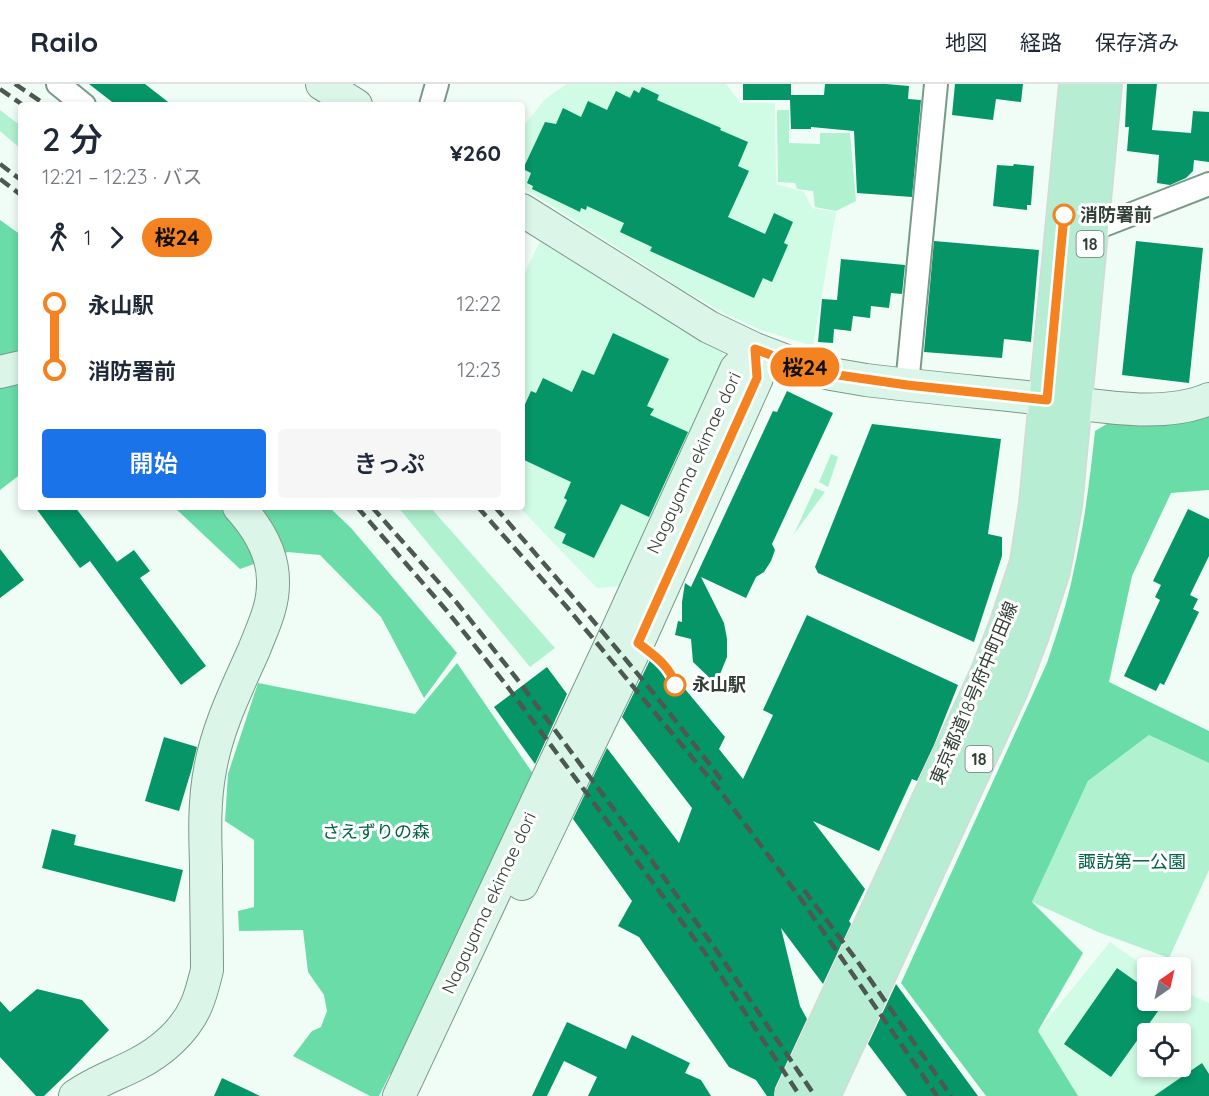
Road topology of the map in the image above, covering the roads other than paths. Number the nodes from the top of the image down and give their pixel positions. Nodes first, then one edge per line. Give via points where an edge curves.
1 (58, 84) edge
2 (322, 84) edge
3 (437, 84) edge
4 (936, 84) edge
5 (1076, 84) edge
6 (1105, 84) edge
7 (80, 102) edge
8 (351, 102) edge
9 (431, 102) edge
10 (1209, 184) edge
11 (525, 212) edge
12 (1091, 230) junction
13 (755, 349) junction
14 (18, 368) edge
15 (0, 372) edge
16 (907, 385) junction
17 (1209, 399) edge
18 (1061, 401) junction
19 (698, 480) junction
20 (242, 510) edge
21 (75, 1096) edge
22 (399, 1096) edge
23 (422, 1096) edge
24 (792, 1096) edge
25 (823, 1096) edge

1 - 7 street
2 - 8 street
3 - 9 street
4 - 16 street
5 - 18 main road, 東京都道18号府中町田線 / 18
6 - 12 main road, 東京都道18号府中町田線 / 18
10 - 12 street
11 - 13 street via 699,321
12 - 18 main road, 東京都道18号府中町田線 / 18
13 - 16 street via 831,374
13 - 19 street, Nagayama ekimae dori via 757,378
14 - 15 street
16 - 18 street
17 - 18 street via 1170,408
18 - 24 main road, 東京都道18号府中町田線 / 18 via 1026,562 1007,623
18 - 25 main road, 東京都道18号府中町田線 / 18 via 1065,506 1053,571 1032,635 1011,690
19 - 22 street, Nagayama ekimae dori via 616,633
19 - 23 street, Nagayama ekimae dori via 638,643
20 - 21 street via 262,539 271,562 273,584 268,613 221,728 210,769 207,970 203,989 196,1008 176,1036 150,1057

